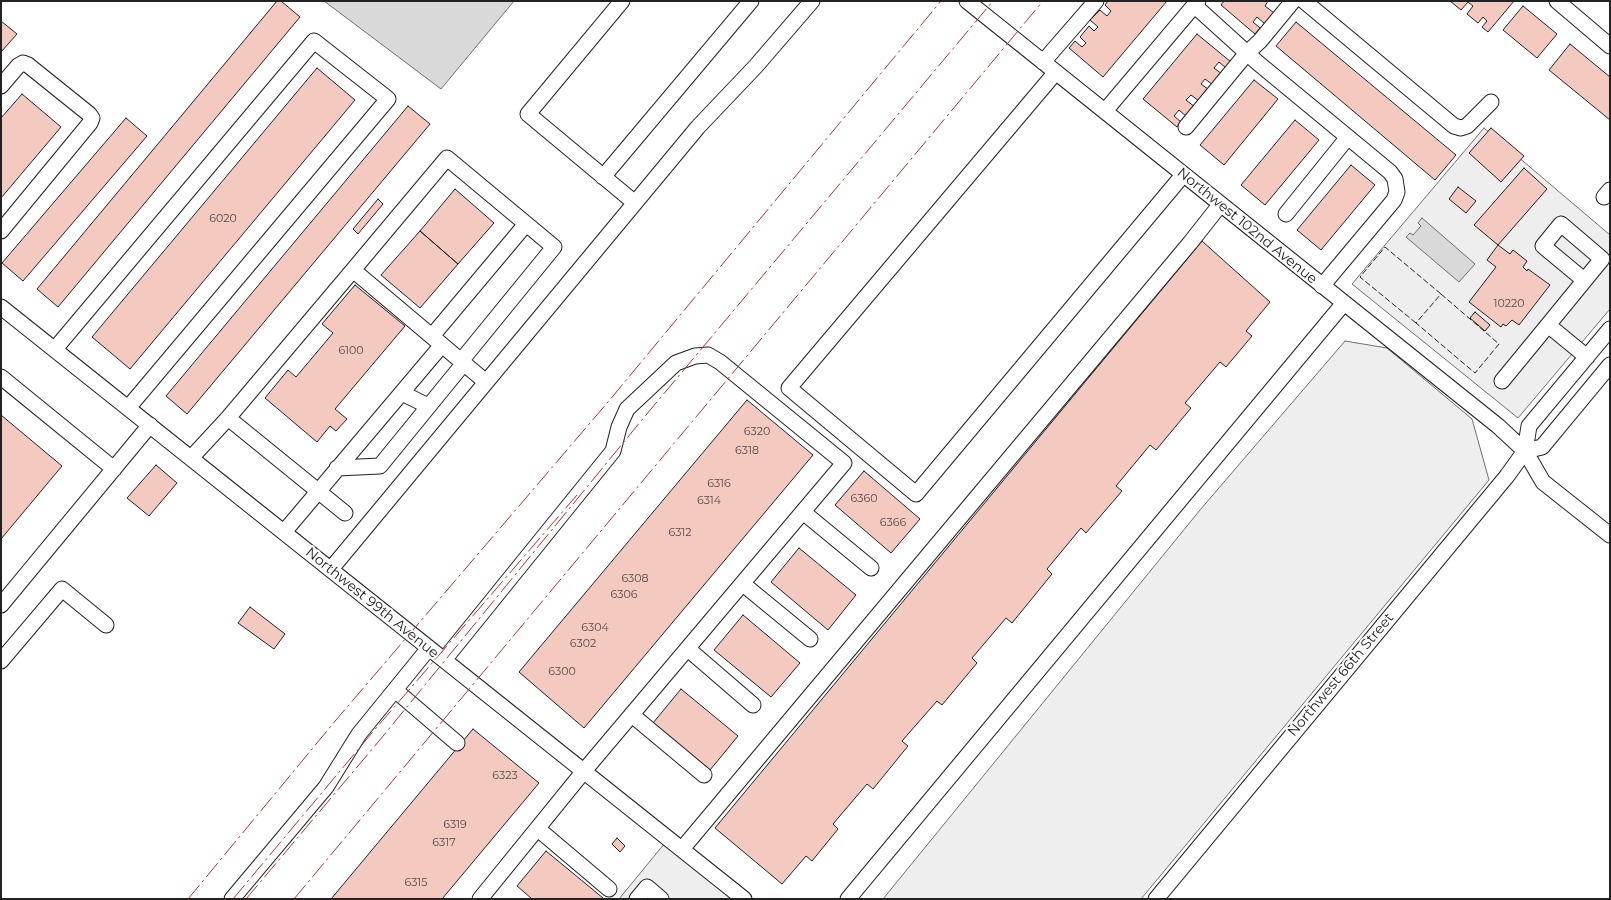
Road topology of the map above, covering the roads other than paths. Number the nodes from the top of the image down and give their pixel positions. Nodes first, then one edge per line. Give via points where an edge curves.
1 (622, 1) edge
2 (751, 1) edge
3 (812, 1) edge
4 (967, 1) edge
5 (1096, 1) edge
6 (1293, 1) edge
7 (1304, 1) edge
8 (1557, 1) edge
9 (1196, 3) edge
10 (1610, 46) edge
11 (1247, 53) junction
12 (1043, 62) junction
13 (1056, 72) junction
14 (1, 86) edge
15 (1491, 102) dead end
16 (1105, 111) junction
17 (1186, 127) dead end
18 (1348, 138) junction
19 (1183, 175) junction
20 (603, 177) junction
21 (635, 203) junction
22 (1220, 205) junction
23 (1286, 214) dead end
24 (526, 224) junction
25 (1, 231) edge
26 (353, 270) junction
27 (1584, 280) dead end
28 (1322, 286) junction
29 (1344, 303) junction
30 (2, 310) edge
31 (1548, 325) junction
32 (1610, 329) edge
33 (437, 341) junction
34 (55, 349) junction
35 (1587, 357) junction
36 (463, 362) junction
37 (1610, 365) edge
38 (1, 377) edge
39 (486, 382) junction
40 (1502, 382) dead end
41 (402, 393) junction
42 (428, 406) junction
43 (128, 408) junction
44 (228, 418) junction
45 (150, 425) junction
46 (1525, 451) junction
47 (191, 458) junction
48 (338, 468) junction
49 (114, 469) junction
50 (318, 492) junction
51 (803, 512) junction
52 (344, 513) dead end
53 (284, 532) junction
54 (1610, 535) edge
55 (871, 568) dead end
56 (331, 569) junction
57 (743, 584) junction
58 (1, 606) edge
59 (106, 624) dead end
60 (810, 639) dead end
61 (429, 648) junction
62 (688, 649) junction
63 (444, 660) junction
64 (1, 661) edge
65 (395, 690) junction
66 (753, 705) dead end
67 (632, 715) junction
68 (457, 743) dead end
69 (584, 771) junction
70 (704, 775) dead end
71 (538, 829) junction
72 (682, 849) junction
73 (609, 889) dead end
74 (487, 896) edge
75 (232, 899) edge
76 (637, 899) edge
77 (661, 899) edge
78 (744, 899) edge
79 (848, 899) edge
80 (1156, 899) edge

1 - 20 street via 528,114
2 - 20 street
3 - 21 street via 698,127
4 - 12 street, Northwest 102nd Avenue
5 - 12 street
6 - 11 street
7 - 15 street via 1454,126 1467,126
8 - 10 street
9 - 11 street
9 - 16 street
11 - 17 street
11 - 18 street
12 - 13 street, Northwest 102nd Avenue
13 - 16 street, Northwest 102nd Avenue
13 - 19 street via 789,388 916,494
14 - 25 street via 18,66 28,64 92,118
16 - 19 street, Northwest 102nd Avenue
18 - 23 street
18 - 28 street via 1393,176 1397,192 1394,200
19 - 22 street, Northwest 102nd Avenue
20 - 21 street
21 - 39 street
22 - 28 street, Northwest 102nd Avenue
22 - 72 street
24 - 26 street via 447,158
24 - 33 street
24 - 36 street via 554,248
26 - 33 street
26 - 44 street
27 - 31 street
28 - 29 street, Northwest 102nd Avenue
29 - 46 street, Northwest 102nd Avenue
29 - 79 street
30 - 34 street, Northwest 99th Avenue
31 - 35 street
31 - 40 street
32 - 35 street, Northwest 66th Street
33 - 36 street
33 - 41 street
34 - 43 street, Northwest 99th Avenue
34 - 43 street via 314,41 388,99
35 - 46 street, Northwest 66th Street via 1529,426
36 - 39 street
36 - 42 street
37 - 46 street, Northwest 66th Street via 1542,447
38 - 49 street
39 - 56 street
41 - 42 street
41 - 48 street
42 - 48 street via 380,466
43 - 45 street, Northwest 99th Avenue
44 - 47 street
44 - 50 street
45 - 47 street, Northwest 99th Avenue
45 - 49 street
46 - 54 street, Northwest 102nd Avenue via 1543,482
46 - 80 street, Northwest 66th Street
47 - 53 street, Northwest 99th Avenue
48 - 50 street
49 - 58 street
50 - 52 street
50 - 53 street
51 - 55 street
51 - 57 street
51 - 63 street via 844,463 720,362 708,355 676,363 626,409 613,451
53 - 56 street, Northwest 99th Avenue
56 - 61 street, Northwest 99th Avenue
57 - 60 street
57 - 62 street
59 - 64 street via 62,589
61 - 63 street, Northwest 99th Avenue
61 - 65 street
62 - 66 street
62 - 67 street
63 - 69 street, Northwest 99th Avenue
65 - 68 street
65 - 75 street via 359,734 326,787
67 - 69 street
67 - 70 street
69 - 71 street
69 - 72 street, Northwest 99th Avenue
71 - 73 street
71 - 74 street
72 - 78 street, Northwest 99th Avenue
76 - 77 street via 647,887

